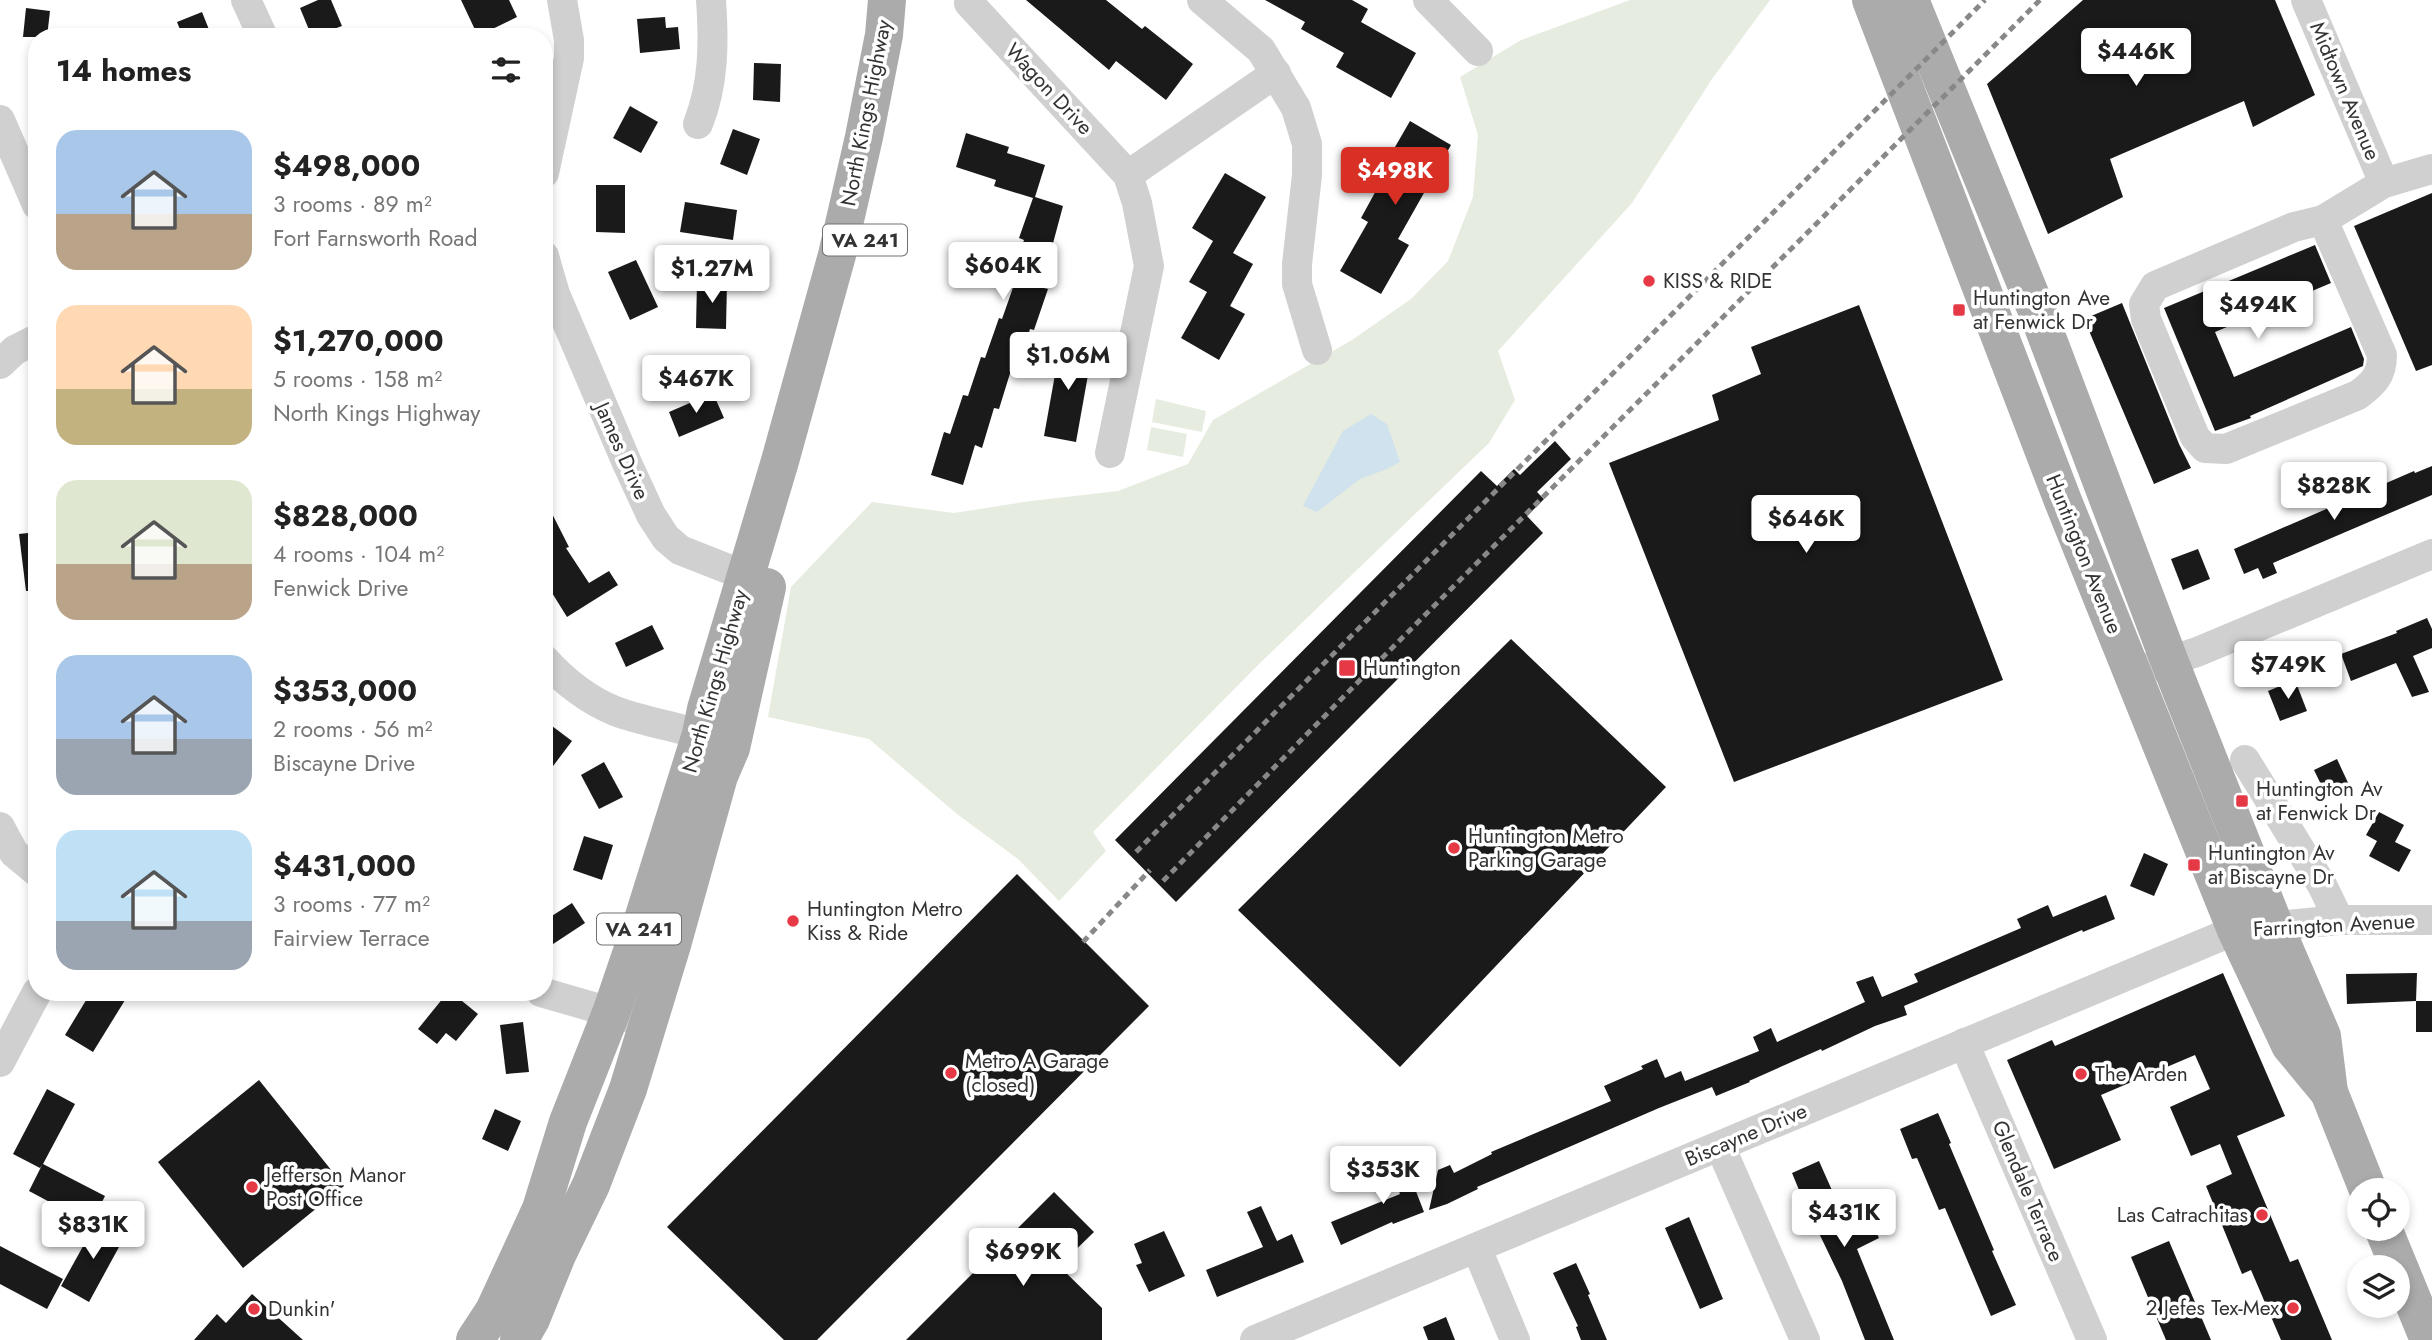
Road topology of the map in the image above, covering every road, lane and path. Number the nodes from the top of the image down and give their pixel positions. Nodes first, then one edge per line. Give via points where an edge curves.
1 (246, 0) edge
2 (562, 0) edge
3 (711, 0) edge
4 (887, 0) edge
5 (912, 0) edge
6 (1202, 0) edge
7 (1428, 0) edge
8 (1871, 0) edge
9 (1910, 0) edge
10 (2306, 0) edge
11 (969, 3) dead end
12 (259, 28) edge
13 (1478, 51) dead end
14 (1276, 73) junction
15 (0, 120) edge
16 (698, 124) dead end
17 (553, 132) edge
18 (2432, 169) edge
19 (1128, 175) junction
20 (2384, 183) junction
21 (28, 184) edge
22 (2323, 220) junction
23 (553, 287) edge
24 (28, 344) edge
25 (1317, 350) dead end
26 (0, 363) edge
27 (1110, 453) dead end
28 (2432, 554) edge
29 (756, 580) junction
30 (2169, 660) junction
31 (553, 668) edge
32 (2132, 673) junction
33 (716, 741) junction
34 (2245, 760) dead end
35 (0, 827) edge
36 (28, 865) edge
37 (2339, 920) junction
38 (2432, 920) edge
39 (2275, 927) junction
40 (2236, 930) junction
41 (553, 996) edge
42 (32, 1001) edge
43 (611, 1013) junction
44 (649, 1023) junction
45 (1964, 1043) junction
46 (0, 1062) edge
47 (2329, 1092) junction
48 (1720, 1146) junction
49 (2363, 1178) edge
50 (2388, 1241) edge
51 (1476, 1249) junction
52 (475, 1340) edge
53 (519, 1340) edge
54 (1255, 1340) edge
55 (1515, 1340) edge
56 (1805, 1340) edge
57 (2092, 1340) edge
58 (2429, 1340) edge

1 - 12 street
2 - 17 street via 569,58
3 - 16 street via 712,68
4 - 29 main road, North Kings Highway / VA 241 via 864,137 784,449
5 - 29 main road, North Kings Highway / VA 241 via 859,264 802,470
6 - 14 street via 1261,50
7 - 13 street
8 - 32 main road, Huntington Avenue
9 - 30 main road, Huntington Avenue via 2039,316
10 - 20 street, Midtown Avenue
11 - 19 street, Wagon Drive
14 - 19 street
14 - 25 street via 1296,108 1307,144 1297,284
15 - 21 street
18 - 20 street
19 - 27 street, Wagon Drive via 1149,266
20 - 22 street
22 - 22 street via 2294,227 2155,286 2144,304 2195,438 2205,448 2226,449 2358,395 2382,370 2382,355
23 - 29 street, James Drive via 650,515 680,550
24 - 26 street
28 - 30 street
29 - 33 main road, North Kings Highway / VA 241 via 706,709
30 - 32 street
30 - 39 main road, Huntington Avenue
31 - 33 street via 570,684 615,711
32 - 40 main road, Huntington Avenue
33 - 43 main road, North Kings Highway / VA 241
33 - 44 main road, North Kings Highway / VA 241 via 719,776
34 - 37 street
35 - 36 street
37 - 38 street, Farrington Avenue
37 - 39 street, Farrington Avenue
39 - 40 street, Farrington Avenue
39 - 47 main road, Huntington Avenue via 2322,1036
40 - 45 street, Biscayne Drive
40 - 47 main road, Huntington Avenue via 2290,1045
41 - 43 street
42 - 46 street
43 - 44 street
43 - 52 main road, North Kings Highway / VA 241 via 568,1122 541,1209 494,1311
44 - 53 main road, North Kings Highway / VA 241 via 591,1185
45 - 48 street, Biscayne Drive
45 - 57 street, Glendale Terrace
47 - 49 main road, Huntington Avenue
48 - 51 street, Biscayne Drive
48 - 56 street
50 - 58 main road
51 - 54 street, Biscayne Drive
51 - 55 street

